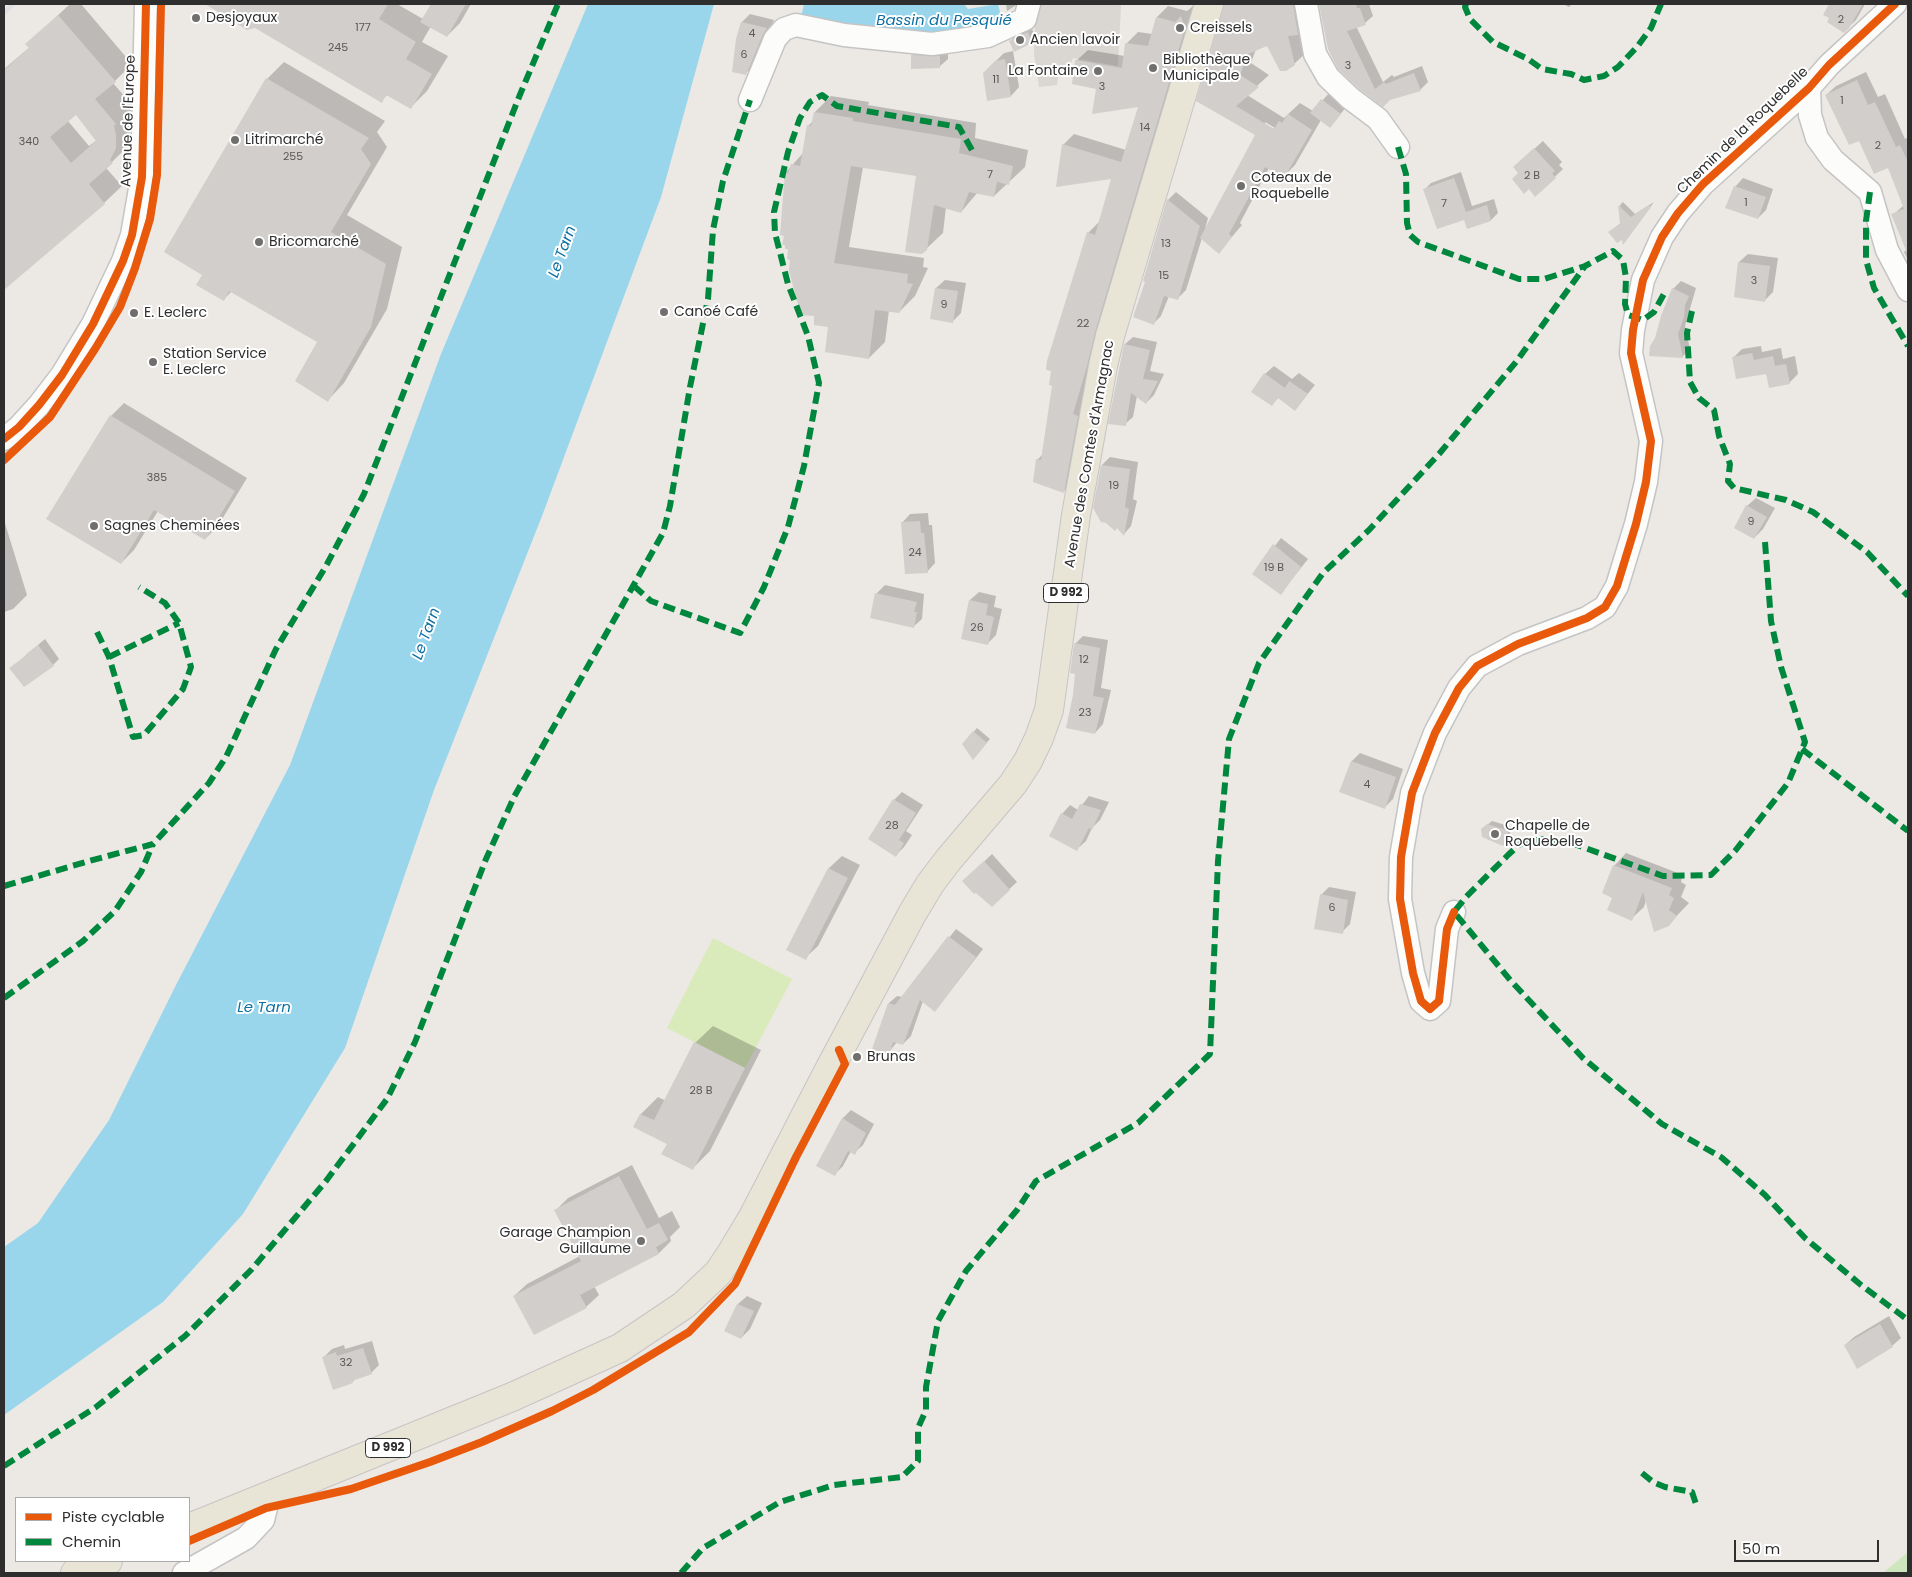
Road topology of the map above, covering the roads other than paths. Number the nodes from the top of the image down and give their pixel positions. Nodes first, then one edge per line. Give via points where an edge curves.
1 (146, 4) edge
2 (1029, 4) edge
3 (1209, 4) edge
4 (1306, 4) edge
5 (1895, 4) edge
6 (1808, 88) junction
7 (750, 100) dead end
8 (1398, 148) dead end
9 (1908, 290) edge
10 (4, 439) edge
11 (1454, 912) dead end
12 (264, 1498) junction
13 (190, 1528) edge
14 (105, 1562) edge
15 (75, 1573) edge
16 (184, 1573) edge

1 - 10 street, Avenue de l'Europe via 142,177 124,261 93,324 62,375 39,405
2 - 7 street via 1025,19 988,36 932,44 844,35 796,25 784,28 775,39
3 - 12 main road, Avenue des Comtes d'Armagnac / D 992 via 1103,366 1076,515 1049,710 1040,738 1013,784 930,884 912,914 732,1252 718,1273 684,1304 620,1348 530,1390
4 - 8 street via 1315,54 1328,77 1378,119
5 - 6 street, Chemin de la Roquebelle via 1828,65
6 - 9 street via 1810,115 1817,138 1833,160 1870,192 1887,250
6 - 11 street, Chemin de la Roquebelle via 1703,184 1678,213 1662,237 1643,280 1632,353 1650,441 1646,482 1617,586 1605,607 1588,618 1518,644 1477,666 1459,688 1435,733 1412,792 1401,857 1400,899 1413,973 1421,1002 1430,1009 1439,1001 1448,929
12 - 13 main road, D 992
12 - 16 street via 263,1520 246,1538
14 - 15 main road

